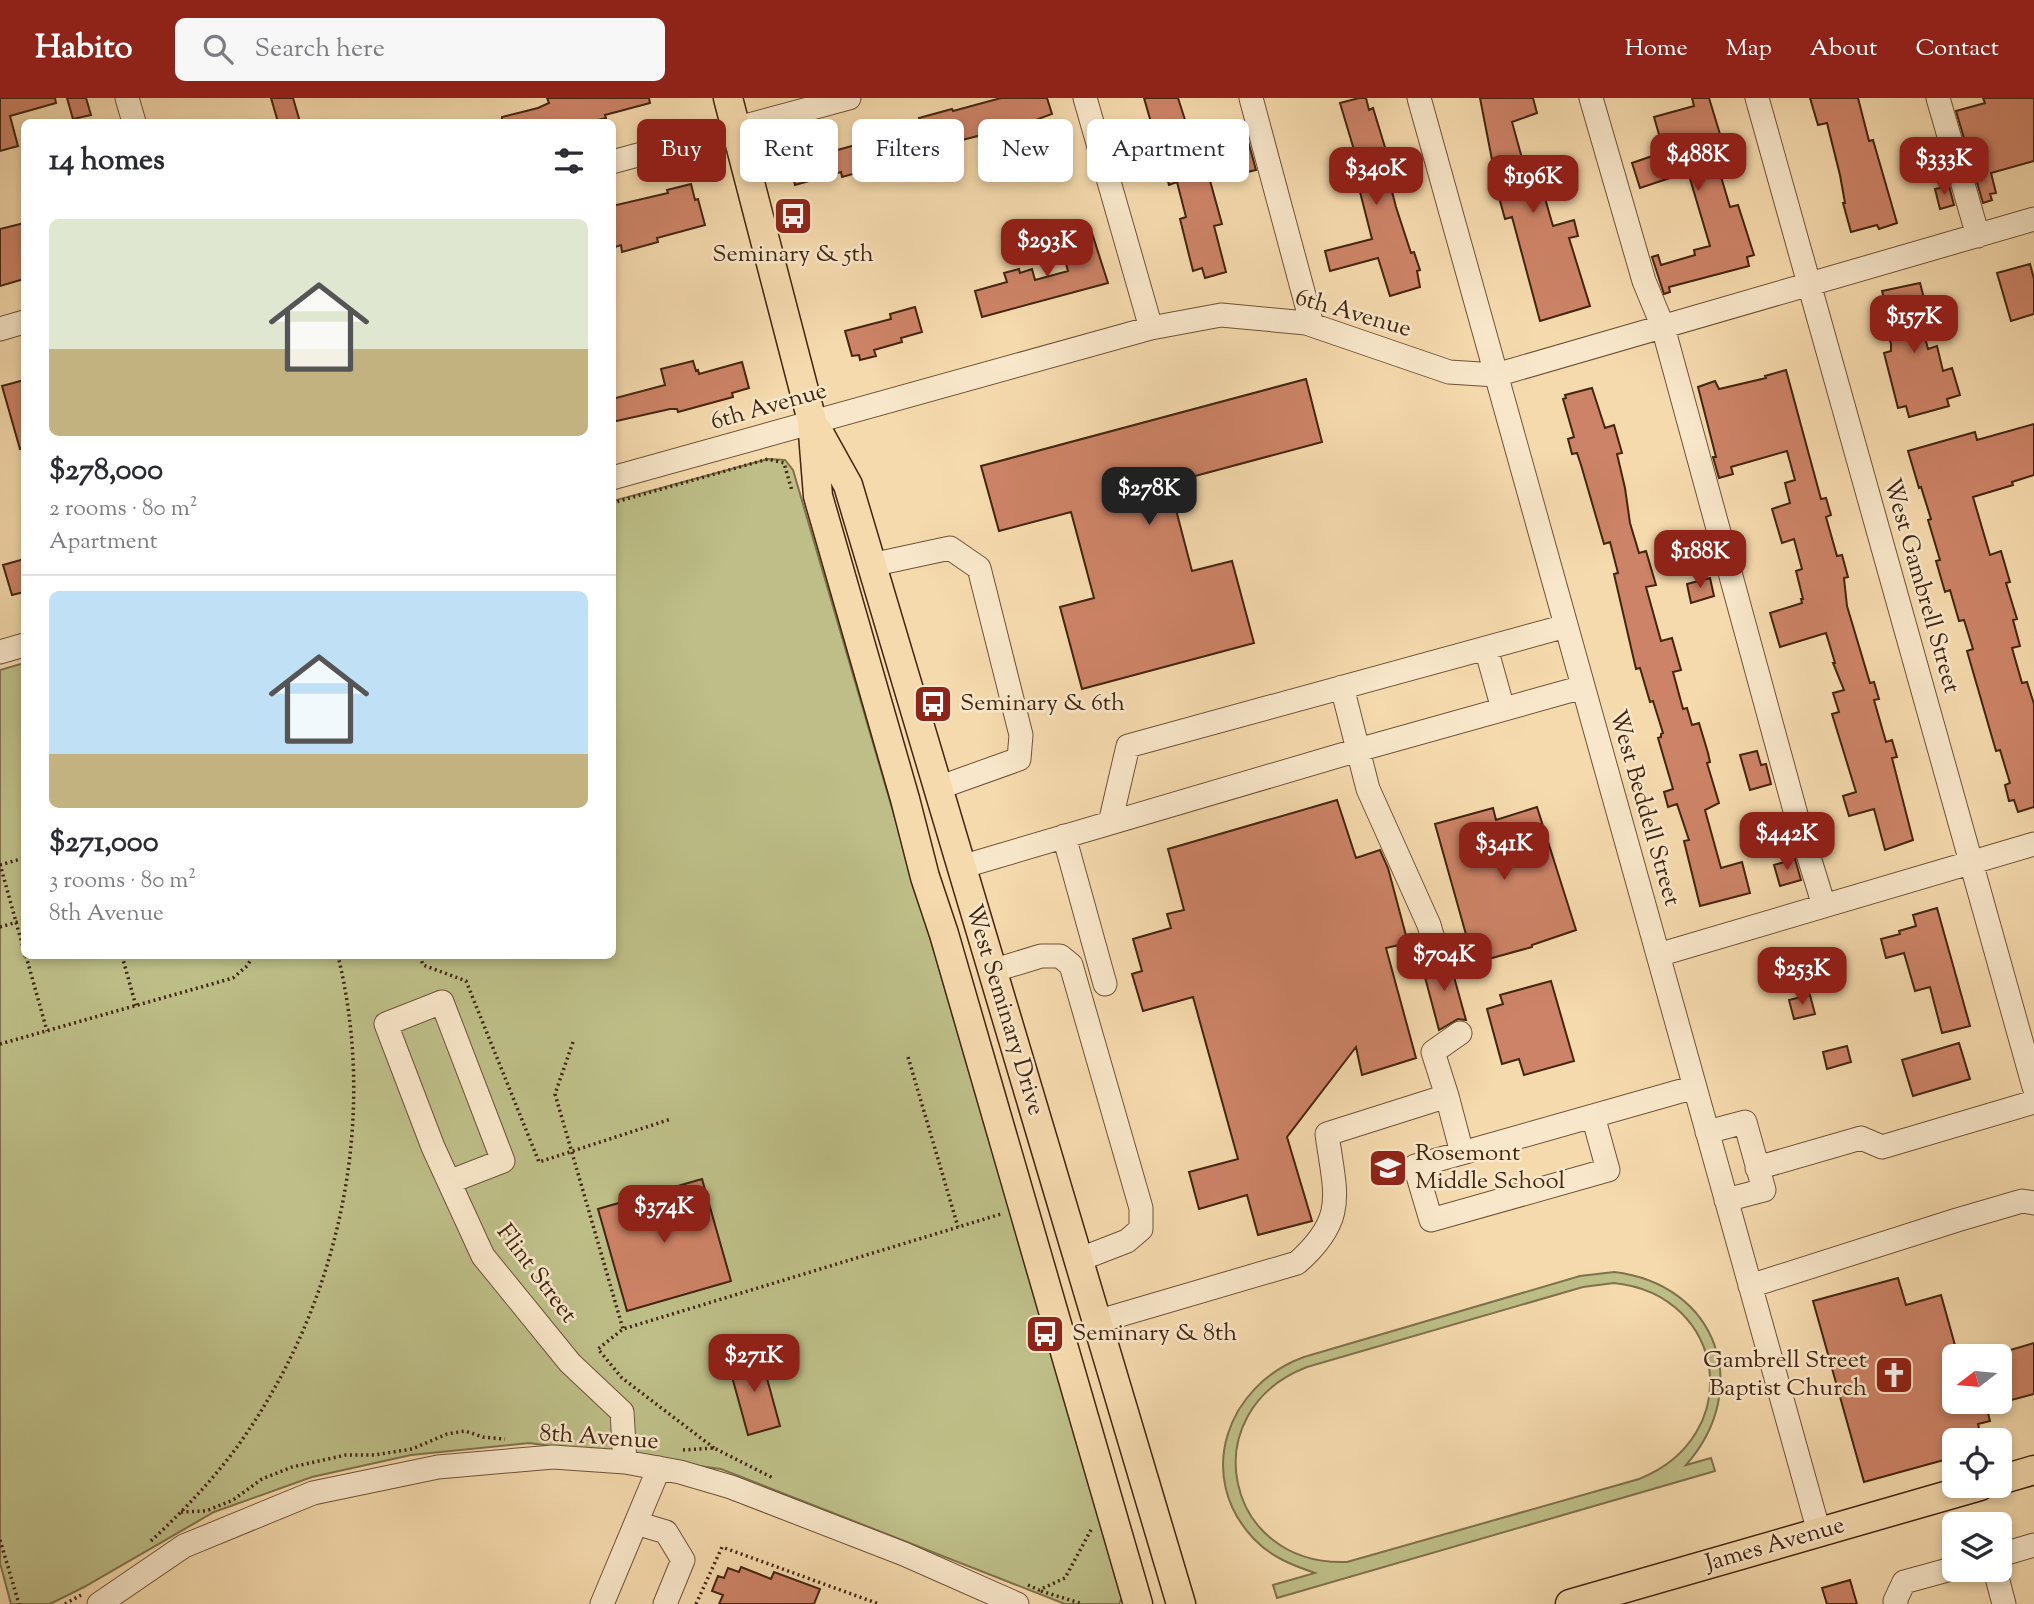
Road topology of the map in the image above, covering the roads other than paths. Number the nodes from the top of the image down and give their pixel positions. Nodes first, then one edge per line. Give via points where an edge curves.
1 (127, 98) edge
2 (728, 98) edge
3 (849, 98) edge
4 (1085, 98) edge
5 (1251, 98) edge
6 (1419, 98) edge
7 (1591, 98) edge
8 (1757, 98) edge
9 (1938, 98) edge
10 (133, 119) edge
11 (737, 129) junction
12 (616, 161) edge
13 (2034, 219) edge
14 (1978, 236) junction
15 (1809, 285) junction
16 (21, 323) edge
17 (1312, 324) junction
18 (1663, 327) junction
19 (1151, 328) junction
20 (0, 329) edge
21 (1496, 375) junction
22 (812, 421) junction
23 (616, 477) edge
24 (872, 565) junction
25 (1566, 626) junction
26 (21, 646) edge
27 (1486, 648) junction
28 (0, 652) edge
29 (1342, 687) junction
30 (1583, 687) junction
31 (1503, 709) junction
32 (1358, 750) junction
33 (938, 788) junction
34 (1110, 823) junction
35 (1064, 836) junction
36 (2034, 844) edge
37 (1971, 863) junction
38 (961, 867) junction
39 (925, 877) junction
40 (1824, 906) junction
41 (1436, 949) dead end
42 (1658, 955) junction
43 (992, 971) junction
44 (1105, 984) dead end
45 (1460, 1033) dead end
46 (1695, 1087) junction
47 (2034, 1087) edge
48 (1447, 1096) junction
49 (2034, 1102) edge
50 (1593, 1116) junction
51 (1707, 1132) junction
52 (1462, 1153) junction
53 (1757, 1168) junction
54 (449, 1182) junction
55 (1727, 1200) junction
56 (2034, 1203) edge
57 (1078, 1260) junction
58 (1750, 1286) junction
59 (1096, 1322) junction
60 (1058, 1331) junction
61 (625, 1462) junction
62 (659, 1468) junction
63 (2034, 1470) edge
64 (2012, 1476) edge
65 (1942, 1497) edge
66 (636, 1523) junction
67 (1819, 1532) junction
68 (2034, 1545) edge
69 (2012, 1551) edge
70 (1942, 1572) edge
71 (1998, 1582) edge
72 (1022, 1594) edge
73 (93, 1597) edge
74 (602, 1604) edge
75 (665, 1604) edge
76 (1138, 1604) edge
77 (1181, 1604) edge
78 (1570, 1604) edge
79 (1896, 1604) edge
80 (2004, 1604) edge

1 - 10 street
2 - 11 main road, West Seminary Drive
3 - 11 street
4 - 19 street
5 - 17 street
6 - 21 street, West Beddell Street
7 - 18 street via 1644,281
8 - 15 street, West Gambrell Street
9 - 14 street
11 - 12 street
11 - 22 main road, West Seminary Drive
13 - 14 street, 6th Avenue
14 - 15 street, 6th Avenue
15 - 18 street, 6th Avenue
15 - 37 street, West Gambrell Street
16 - 20 street
17 - 19 street, 6th Avenue via 1221,315
17 - 21 street, 6th Avenue via 1449,372
18 - 21 street, 6th Avenue
18 - 40 street
19 - 22 street, 6th Avenue
21 - 25 street, West Beddell Street
22 - 23 street, 6th Avenue
22 - 24 main road, West Seminary Drive via 848,485
22 - 39 main road, West Seminary Drive via 818,496
24 - 33 main road, West Seminary Drive
24 - 33 street via 950,548 979,568 1021,735 1019,759
25 - 27 street
25 - 30 street, West Beddell Street
26 - 28 street
27 - 29 street
27 - 31 street
29 - 32 street
29 - 34 street via 1128,746
30 - 31 street
30 - 42 street, West Beddell Street
31 - 32 street
32 - 34 street
32 - 41 street via 1368,789
33 - 38 main road, West Seminary Drive
34 - 35 street
35 - 38 street
35 - 44 street
36 - 37 street
37 - 40 street
37 - 47 street, West Gambrell Street
38 - 39 main road
38 - 43 main road, West Seminary Drive
39 - 60 main road, West Seminary Drive
40 - 42 street
42 - 46 street, West Beddell Street
43 - 57 main road, West Seminary Drive
43 - 57 street via 1041,956 1060,956 1071,965 1141,1208 1141,1229 1127,1241
45 - 48 street via 1433,1052
46 - 50 street
46 - 51 street, West Beddell Street
48 - 52 street
48 - 59 street via 1326,1134 1335,1200 1331,1224 1297,1263
49 - 53 street via 1882,1147 1861,1138
50 - 52 street
50 - 52 street via 1608,1170 1430,1220 1415,1166
51 - 53 street via 1745,1122
51 - 55 street, West Beddell Street
53 - 55 street via 1764,1190
54 - 54 street, Flint Street via 503,1161 442,1002 386,1024
54 - 61 street, Flint Street via 483,1256 570,1363 622,1412
55 - 58 street, West Beddell Street
56 - 58 street via 2022,1202 1957,1220
57 - 59 main road, West Seminary Drive
58 - 67 street, West Beddell Street
59 - 60 main road
59 - 77 main road, West Seminary Drive
60 - 76 main road, West Seminary Drive
61 - 62 street, 8th Avenue
61 - 73 street, 8th Avenue via 553,1457 438,1467 313,1493 184,1546
62 - 66 street
62 - 72 street, 8th Avenue via 731,1487
63 - 64 main road
65 - 67 main road, James Avenue
66 - 74 street
66 - 75 street via 666,1532 683,1560
67 - 78 main road, James Avenue
68 - 69 street
70 - 79 street via 1904,1583
71 - 80 street

